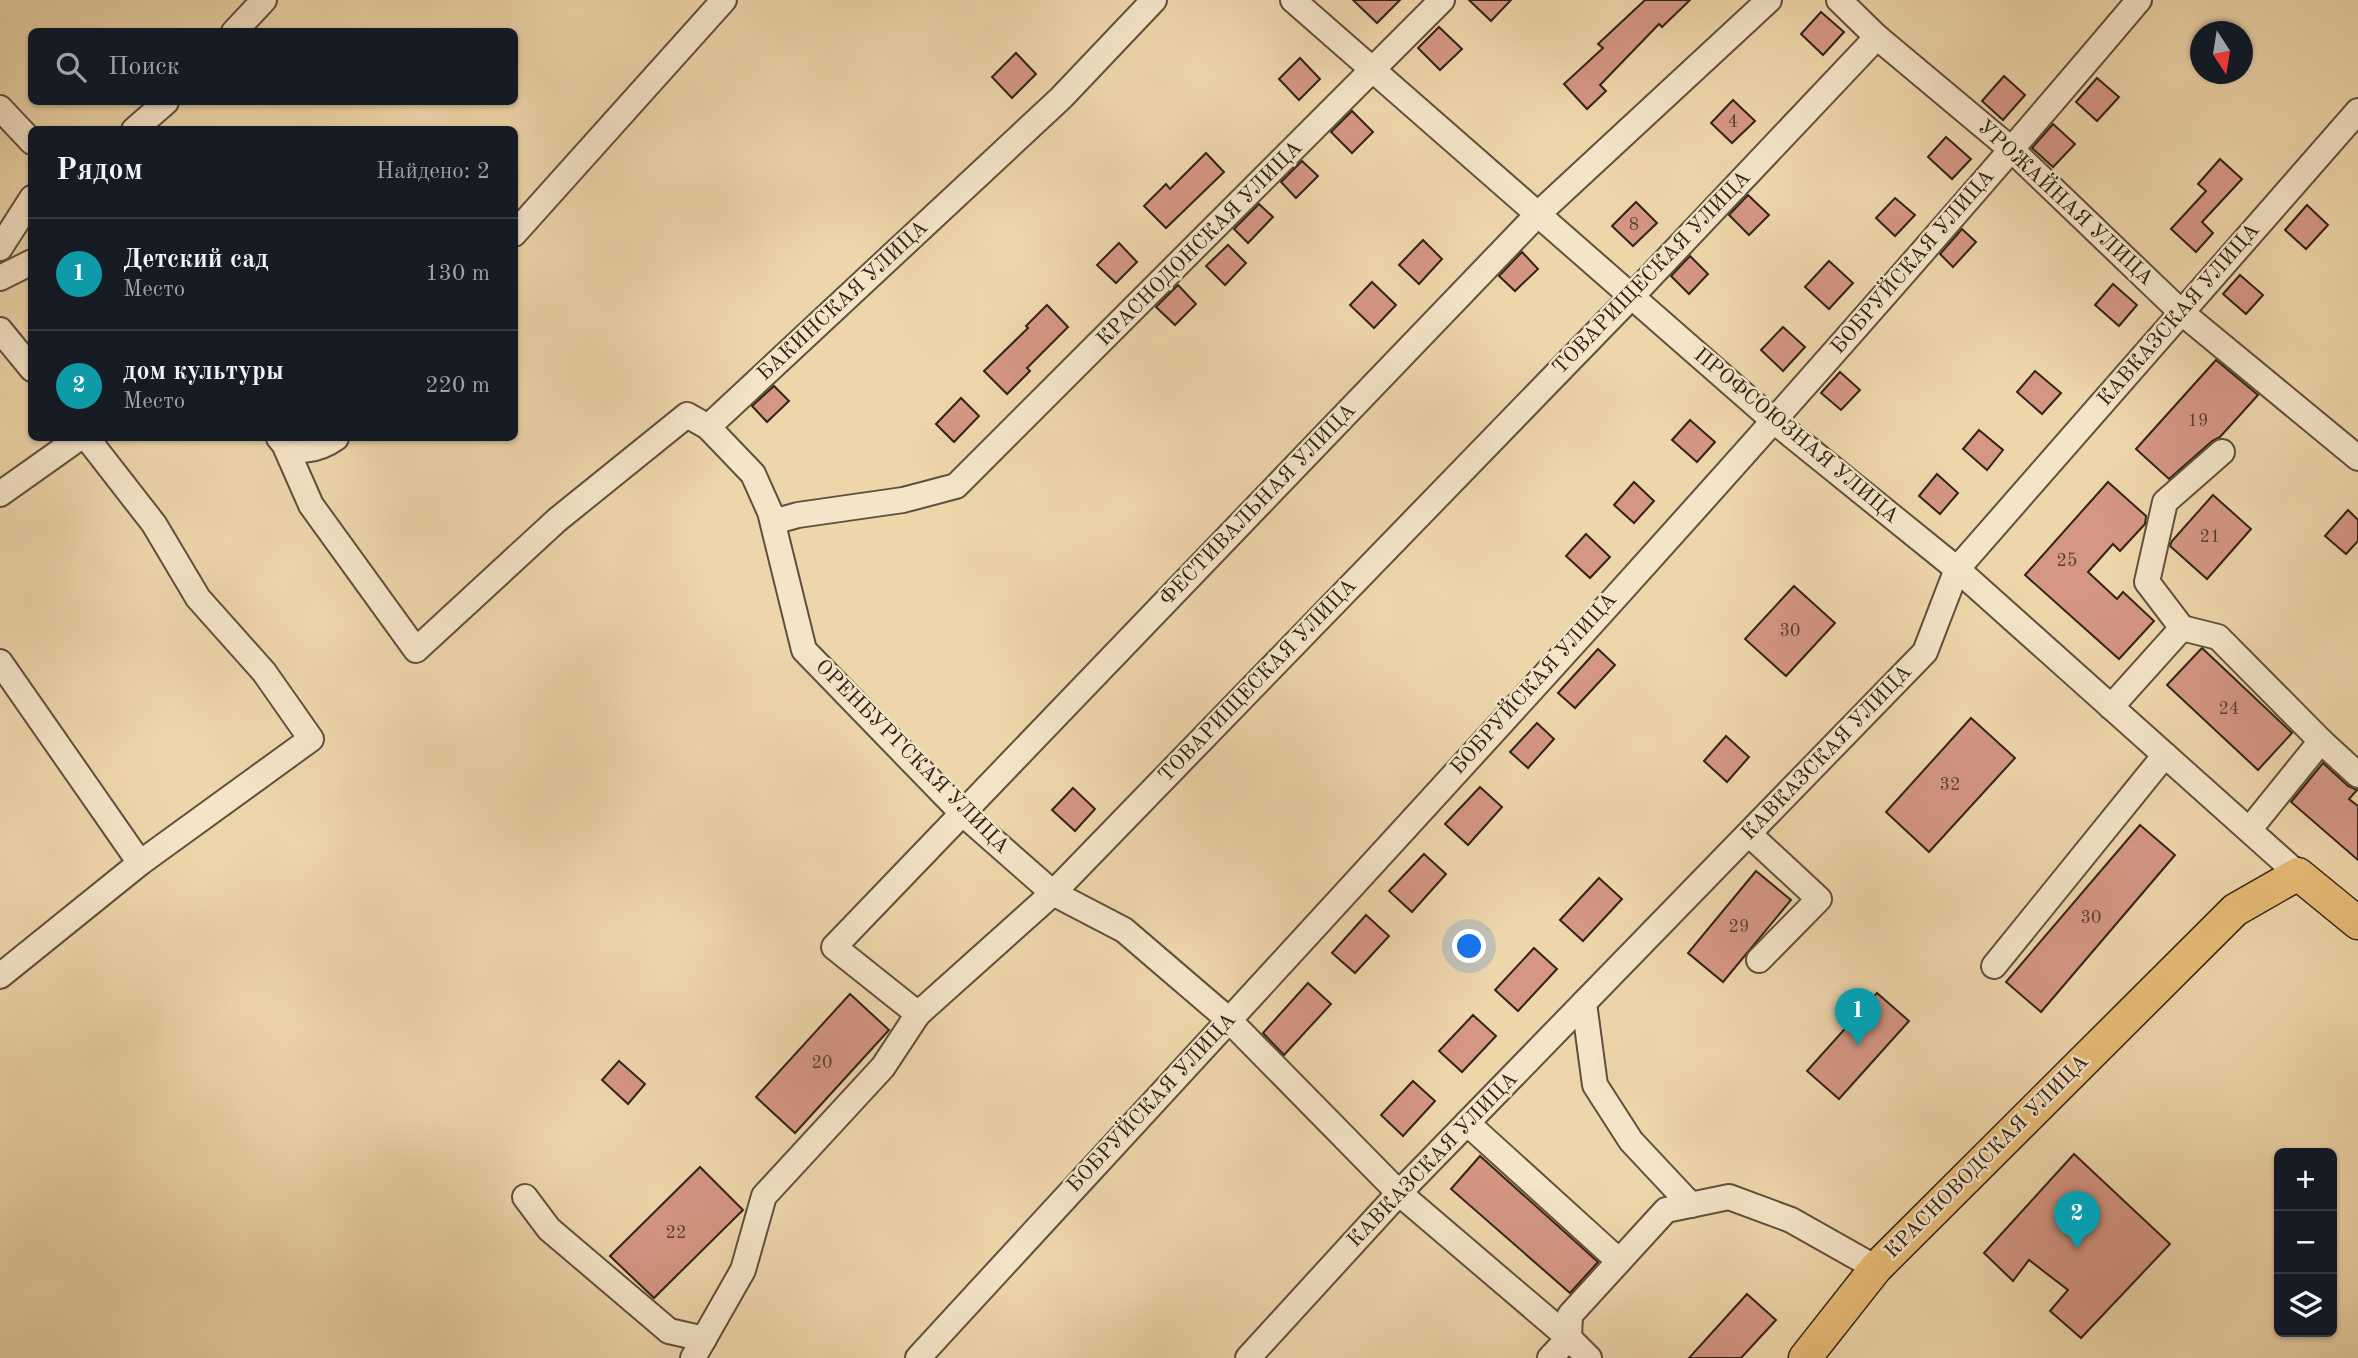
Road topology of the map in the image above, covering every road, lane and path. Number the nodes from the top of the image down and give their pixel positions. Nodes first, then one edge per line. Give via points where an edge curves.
1 (264, 0) edge
2 (724, 0) edge
3 (1154, 0) edge
4 (1293, 0) edge
5 (1442, 0) edge
6 (1769, 0) edge
7 (1839, 0) edge
8 (2139, 0) edge
9 (238, 28) edge
10 (1877, 37) junction
11 (1374, 70) junction
12 (163, 105) edge
13 (0, 108) edge
14 (2358, 111) edge
15 (139, 126) edge
16 (28, 138) edge
17 (2012, 150) junction
18 (28, 204) edge
19 (1538, 214) junction
20 (518, 230) edge
21 (0, 248) edge
22 (28, 264) edge
23 (0, 278) edge
24 (1633, 295) junction
25 (2181, 312) junction
26 (0, 330) edge
27 (28, 364) edge
28 (1774, 421) junction
29 (708, 427) junction
30 (75, 441) edge
31 (89, 441) edge
32 (332, 441) edge
33 (282, 442) edge
34 (2222, 452) dead end
35 (2358, 458) edge
36 (0, 494) edge
37 (773, 522) junction
38 (1956, 569) junction
39 (2182, 628) junction
40 (0, 662) edge
41 (2111, 707) junction
42 (2321, 741) junction
43 (2165, 755) junction
44 (2358, 775) edge
45 (962, 813) junction
46 (2249, 830) junction
47 (1749, 834) junction
48 (140, 863) junction
49 (2298, 874) junction
50 (1052, 893) junction
51 (2358, 923) edge
52 (1759, 960) dead end
53 (1994, 966) dead end
54 (0, 976) edge
55 (1584, 1003) junction
56 (918, 1014) junction
57 (1229, 1020) junction
58 (1467, 1123) junction
59 (1399, 1193) junction
60 (525, 1197) dead end
61 (1691, 1205) junction
62 (1619, 1261) junction
63 (1876, 1268) junction
64 (1569, 1338) junction
65 (699, 1348) edge
66 (918, 1358) edge
67 (1248, 1358) edge
68 (1550, 1358) edge
69 (1590, 1358) edge
70 (1805, 1358) edge

1 - 9 street
2 - 20 street
3 - 29 street, БАКИНСКАЯ УЛИЦА via 1062,98
4 - 11 street, ПРОФСОЮЗНАЯ УЛИЦА
5 - 11 street, КРАСНОДОНСКАЯ УЛИЦА
6 - 19 street, ФЕСТИВАЛЬНАЯ УЛИЦА
7 - 10 street, УРОЖАЙНАЯ УЛИЦА
8 - 17 street, БОБРУЙСКАЯ УЛИЦА
10 - 17 street, УРОЖАЙНАЯ УЛИЦА
10 - 24 street, ТОВАРИЩЕСКАЯ УЛИЦА
11 - 19 street, ПРОФСОЮЗНАЯ УЛИЦА
11 - 37 street, КРАСНОДОНСКАЯ УЛИЦА via 956,486 903,500
12 - 15 street
13 - 16 street
14 - 25 street, КАВКАЗСКАЯ УЛИЦА
17 - 25 street, УРОЖАЙНАЯ УЛИЦА
17 - 28 street, БОБРУЙСКАЯ УЛИЦА
18 - 21 street
19 - 24 street, ПРОФСОЮЗНАЯ УЛИЦА
19 - 45 street, ФЕСТИВАЛЬНАЯ УЛИЦА
22 - 23 street
24 - 28 street, ПРОФСОЮЗНАЯ УЛИЦА
24 - 50 street, ТОВАРИЩЕСКАЯ УЛИЦА
25 - 35 street, УРОЖАЙНАЯ УЛИЦА
25 - 38 street, КАВКАЗСКАЯ УЛИЦА
26 - 27 street
28 - 38 street, ПРОФСОЮЗНАЯ УЛИЦА
28 - 57 street, БОБРУЙСКАЯ УЛИЦА
29 - 33 street via 687,415 557,520 416,650 311,505
29 - 37 street via 753,474
30 - 36 street
31 - 48 street via 154,524 198,598 264,672 312,739
32 - 33 street via 304,450
34 - 39 street via 2165,502 2147,582
37 - 45 street, ОРЕНБУРГСКАЯ УЛИЦА via 804,650
38 - 41 street, ПРОФСОЮЗНАЯ УЛИЦА
38 - 47 street, КАВКАЗСКАЯ УЛИЦА via 1925,652
39 - 41 street
39 - 42 street via 2218,637
40 - 48 street
41 - 43 street, ПРОФСОЮЗНАЯ УЛИЦА
42 - 44 street
42 - 46 street
43 - 46 street, ПРОФСОЮЗНАЯ УЛИЦА
43 - 53 street
45 - 50 street, ОРЕНБУРГСКАЯ УЛИЦА
45 - 56 street, ФЕСТИВАЛЬНАЯ УЛИЦА via 834,947
46 - 49 street, ПРОФСОЮЗНАЯ УЛИЦА
47 - 52 street via 1819,899
47 - 55 street, КАВКАЗСКАЯ УЛИЦА
48 - 54 street
49 - 51 main road
49 - 63 main road, КРАСНОВОДСКАЯ УЛИЦА via 2235,910
50 - 56 street, ТОВАРИЩЕСКАЯ УЛИЦА
50 - 57 street, ОРЕНБУРГСКАЯ УЛИЦА via 1124,930
55 - 58 street, КАВКАЗСКАЯ УЛИЦА
55 - 61 street via 1595,1086 1631,1141
56 - 65 street, ТОВАРИЩЕСКАЯ УЛИЦА via 883,1067 764,1196 743,1270
57 - 59 street, ОРЕНБУРГСКАЯ УЛИЦА
57 - 66 street, БОБРУЙСКАЯ УЛИЦА
58 - 59 street, КАВКАЗСКАЯ УЛИЦА
58 - 62 street
59 - 64 street, ОРЕНБУРГСКАЯ УЛИЦА
59 - 67 street, КАВКАЗСКАЯ УЛИЦА
60 - 65 street via 549,1229 669,1331
61 - 62 street, КРАСНОВОДСКАЯ УЛИЦА via 1666,1210
61 - 63 street, КРАСНОВОДСКАЯ УЛИЦА via 1729,1197 1791,1220
62 - 64 street, КРАСНОВОДСКАЯ УЛИЦА via 1570,1315
63 - 70 main road
64 - 68 street
64 - 69 street, ОРЕНБУРГСКАЯ УЛИЦА

